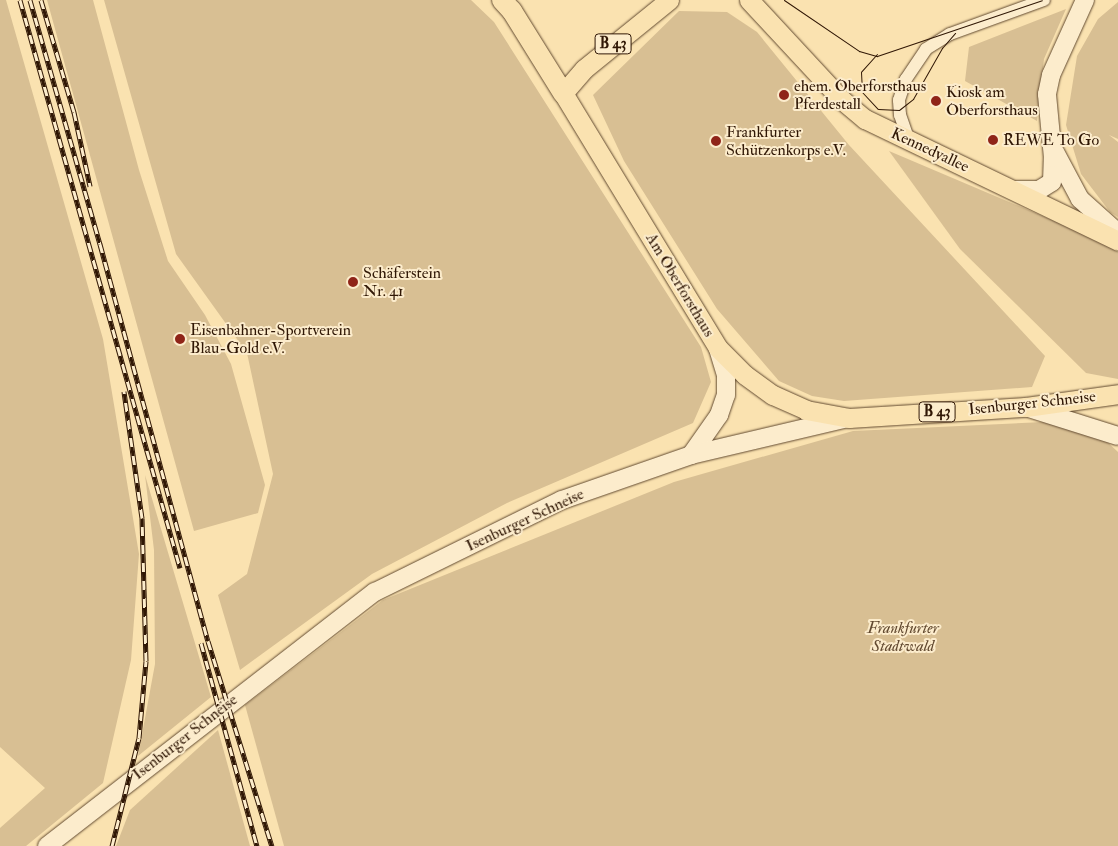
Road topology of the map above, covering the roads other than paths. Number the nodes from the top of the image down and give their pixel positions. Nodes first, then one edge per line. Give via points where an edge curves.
1 (502, 0) edge
2 (669, 0) edge
3 (1044, 0) edge
4 (1085, 0) edge
5 (1027, 3) edge
6 (757, 4) edge
7 (563, 93) junction
8 (909, 141) junction
9 (1052, 143) junction
10 (1015, 190) junction
11 (1118, 233) edge
12 (1118, 241) edge
13 (718, 348) junction
14 (1118, 394) edge
15 (1026, 407) junction
16 (849, 418) junction
17 (1118, 436) edge
18 (691, 455) junction
19 (47, 846) edge

1 - 7 highway, B 43
2 - 7 main road, B 43 via 584,69
3 - 5 street
4 - 9 main road via 1051,75 1046,102
5 - 8 street via 950,34 926,49 903,85 899,110
6 - 8 main road, Kennedyallee via 850,107 874,124
7 - 13 main road, Am Oberforsthaus / B 43
8 - 10 main road, Kennedyallee
9 - 10 main road via 1050,185 1039,190
9 - 11 main road via 1080,199
10 - 12 main road, Kennedyallee
13 - 16 main road, Am Oberforsthaus / B 43 via 773,396 806,410
13 - 18 main road via 726,375 726,396 719,415
14 - 15 main road, Isenburger Schneise / B 43
15 - 16 main road, Isenburger Schneise / B 43
15 - 17 main road
16 - 18 main road, Isenburger Schneise
18 - 19 main road, Isenburger Schneise via 562,500 375,592

